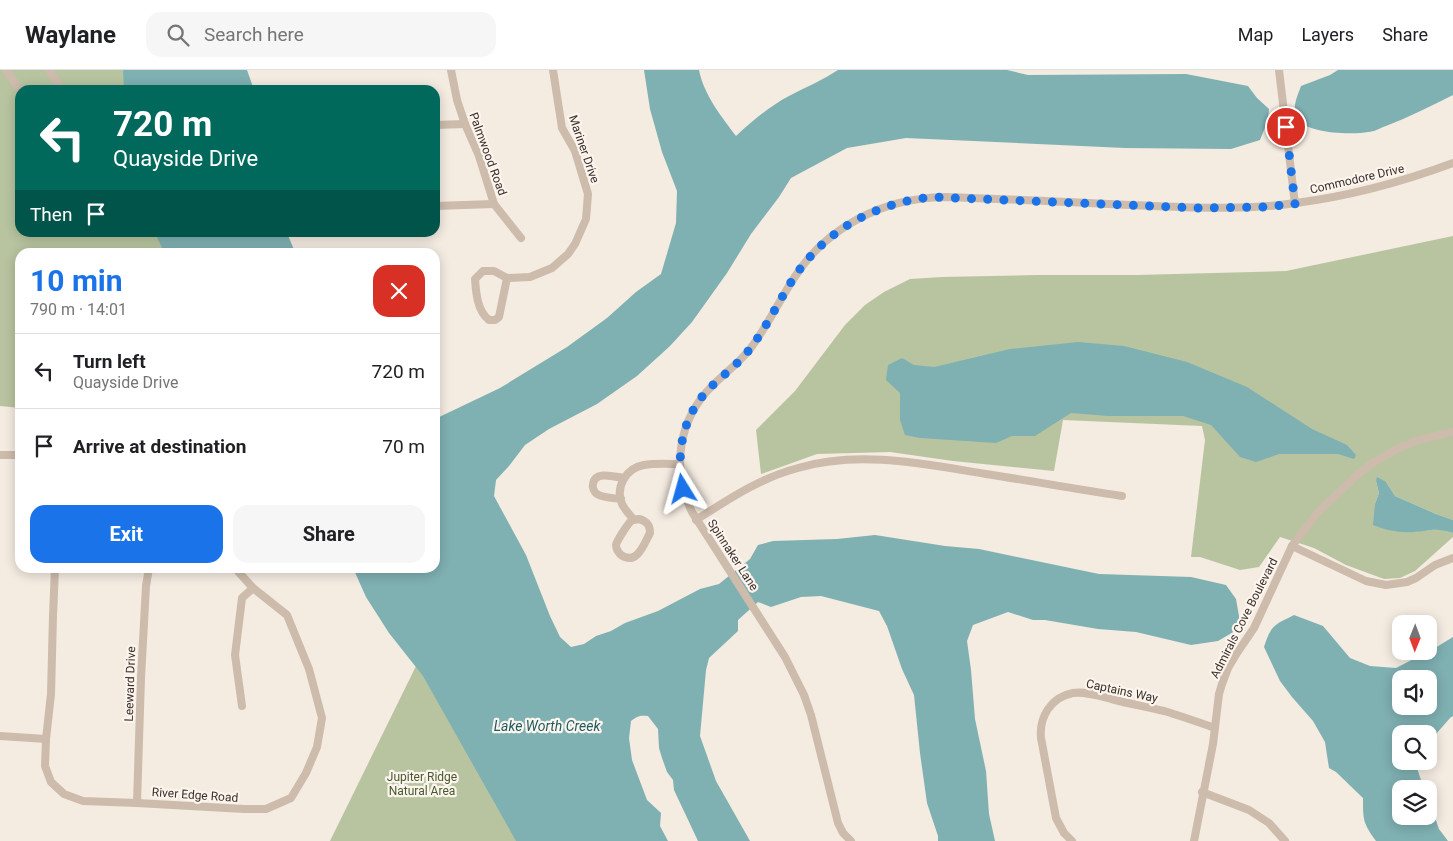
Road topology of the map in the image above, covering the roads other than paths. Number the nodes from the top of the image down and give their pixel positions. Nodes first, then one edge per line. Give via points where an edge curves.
1 (6, 70) edge
2 (49, 70) edge
3 (451, 70) edge
4 (553, 70) edge
5 (1279, 70) edge
6 (16, 85) edge
7 (59, 85) edge
8 (465, 124) junction
9 (440, 125) edge
10 (1453, 163) edge
11 (494, 204) junction
12 (1295, 204) junction
13 (440, 206) edge
14 (521, 238) dead end
15 (508, 278) junction
16 (1453, 432) edge
17 (0, 455) edge
18 (15, 455) edge
19 (679, 464) junction
20 (624, 478) junction
21 (1122, 496) dead end
22 (621, 499) junction
23 (634, 520) junction
24 (696, 520) junction
25 (1292, 546) junction
26 (1453, 558) edge
27 (55, 573) edge
28 (148, 573) edge
29 (240, 573) edge
30 (253, 588) junction
31 (242, 706) dead end
32 (1215, 728) junction
33 (0, 736) edge
34 (46, 739) junction
35 (1202, 792) junction
36 (138, 802) junction
37 (851, 841) edge
38 (1072, 841) edge
39 (1194, 841) edge
40 (1285, 841) edge

1 - 6 street
2 - 7 street
3 - 8 street, Palmwood Road
4 - 15 street, Mariner Drive via 562,128 575,151 588,194 586,218 575,244 552,268 530,277
5 - 12 street
8 - 9 street
8 - 11 street, Palmwood Road
10 - 12 street, Commodore Drive via 1366,191
11 - 13 street
11 - 14 street, Palmwood Road
12 - 19 street, Commodore Drive via 1198,208 945,197 919,198 881,208 838,231 802,267 749,350 694,408 682,436
15 - 15 street, Mariner Drive via 494,271 483,271 475,279 483,316 488,320 499,317
16 - 25 street, Admirals Cove Boulevard via 1412,442 1374,462 1316,514
17 - 18 street
19 - 20 street via 643,465
19 - 24 street, Commodore Drive via 683,489
20 - 22 street via 620,488
20 - 22 street via 598,476 593,484 597,494
21 - 24 street, Spinnaker Lane via 934,465 854,459 818,463 774,476 732,496
22 - 23 street
23 - 23 street via 644,520 650,532 640,552 626,558 618,553 616,543
24 - 37 street, Spinnaker Lane via 786,657 804,695 815,730 836,818
25 - 26 street via 1366,581 1386,585 1407,582
25 - 32 street, Admirals Cove Boulevard via 1254,628 1228,668 1219,694
27 - 34 street, River Edge Road via 51,694
28 - 36 street, Leeward Drive via 141,678
29 - 30 street, River Edge Road
30 - 31 street via 242,598 235,655
30 - 36 street, River Edge Road via 287,615 309,669 322,718 317,746 306,773 290,798 266,809
32 - 35 street, Admirals Cove Boulevard
32 - 38 street, Captains Way via 1166,712 1084,693 1068,694 1055,702 1043,718 1040,738 1056,818
33 - 34 street
34 - 36 street, River Edge Road via 46,766 51,782 64,794 83,801
35 - 39 street, Admirals Cove Boulevard
35 - 40 street via 1248,810 1269,823

